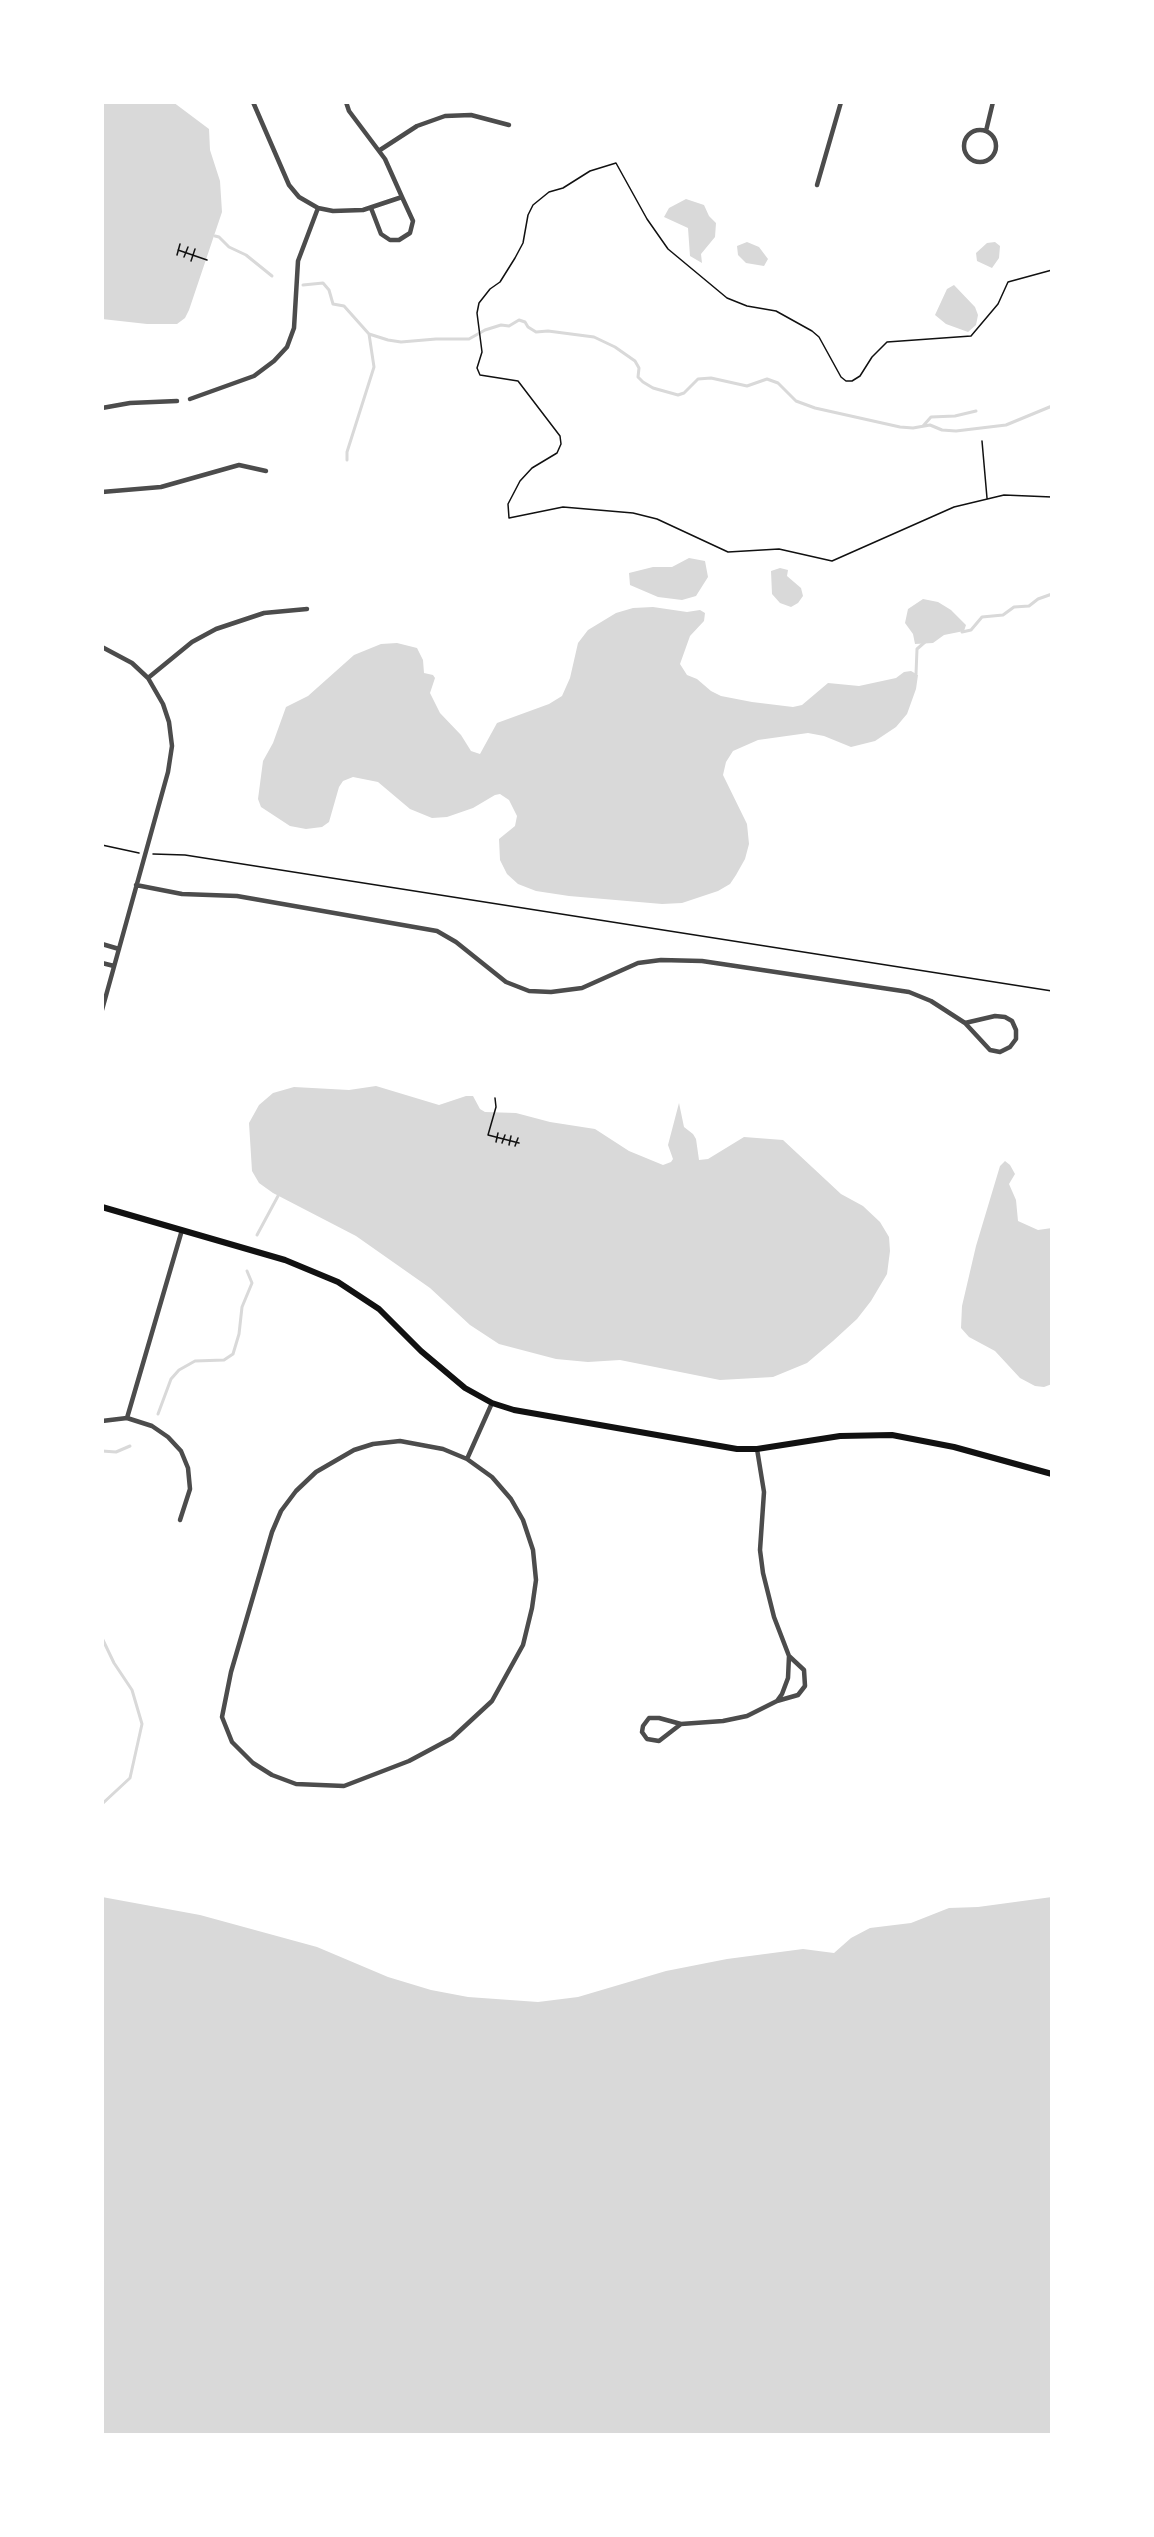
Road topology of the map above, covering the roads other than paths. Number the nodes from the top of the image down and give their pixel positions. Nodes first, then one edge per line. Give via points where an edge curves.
1 (253, 102) edge
2 (346, 102) edge
3 (841, 102) edge
4 (993, 102) edge
5 (509, 125) dead end
6 (986, 131) junction
7 (380, 150) junction
8 (817, 185) dead end
9 (402, 197) junction
10 (318, 208) junction
11 (371, 208) junction
12 (190, 399) dead end
13 (177, 401) dead end
14 (102, 408) edge
15 (266, 471) dead end
16 (102, 492) edge
17 (307, 609) dead end
18 (102, 647) edge
19 (148, 678) junction
20 (136, 885) junction
21 (102, 944) edge
22 (119, 949) junction
23 (102, 963) edge
24 (114, 966) junction
25 (102, 1010) edge
26 (965, 1023) junction
27 (102, 1207) edge
28 (182, 1230) junction
29 (492, 1403) junction
30 (127, 1418) junction
31 (102, 1421) edge
32 (757, 1449) junction
33 (467, 1459) junction
34 (1052, 1474) edge
35 (180, 1520) dead end
36 (789, 1656) junction
37 (777, 1701) junction
38 (681, 1724) junction

1 - 10 street via 289,185 299,197
2 - 7 street
3 - 8 street
4 - 6 street
5 - 7 street via 471,115 445,116 417,126
6 - 6 street via 975,131 966,138 966,154 974,161 987,161 996,152 995,138
7 - 9 street
9 - 11 street
9 - 11 street via 413,221 410,233 399,240 381,234
10 - 11 street via 347,212
10 - 12 street via 298,261 294,328 287,346 254,376
13 - 14 street
15 - 16 street via 239,465 161,487
17 - 19 street via 264,613 216,629 192,642
18 - 19 street via 132,663
19 - 20 street via 163,704 172,746
20 - 22 street
20 - 26 street via 182,894 237,896 437,931 506,982 529,991 582,988 638,963 702,961 909,992
21 - 22 street
22 - 24 street
23 - 24 street
24 - 25 street
26 - 26 street via 990,1050 1000,1052 1016,1039 1012,1021 1005,1017
27 - 28 main road
28 - 29 main road via 285,1260 338,1282 379,1309 465,1388
28 - 30 street
29 - 32 main road via 717,1447
29 - 33 street
30 - 31 street
30 - 35 street via 152,1426 181,1451 190,1489
32 - 34 main road via 840,1436 892,1435 954,1447
32 - 36 street via 764,1492 760,1550 763,1573
33 - 33 street via 492,1477 511,1499 533,1550 536,1580 523,1645 492,1701 452,1738 408,1761 344,1786 296,1784 272,1776 232,1742 222,1717 231,1672 281,1511 316,1472 335,1459 373,1444 425,1444
36 - 37 street via 788,1678
36 - 37 street via 804,1670 805,1686 798,1695
37 - 38 street via 747,1716
38 - 38 street via 659,1742 647,1739 642,1732 649,1718

